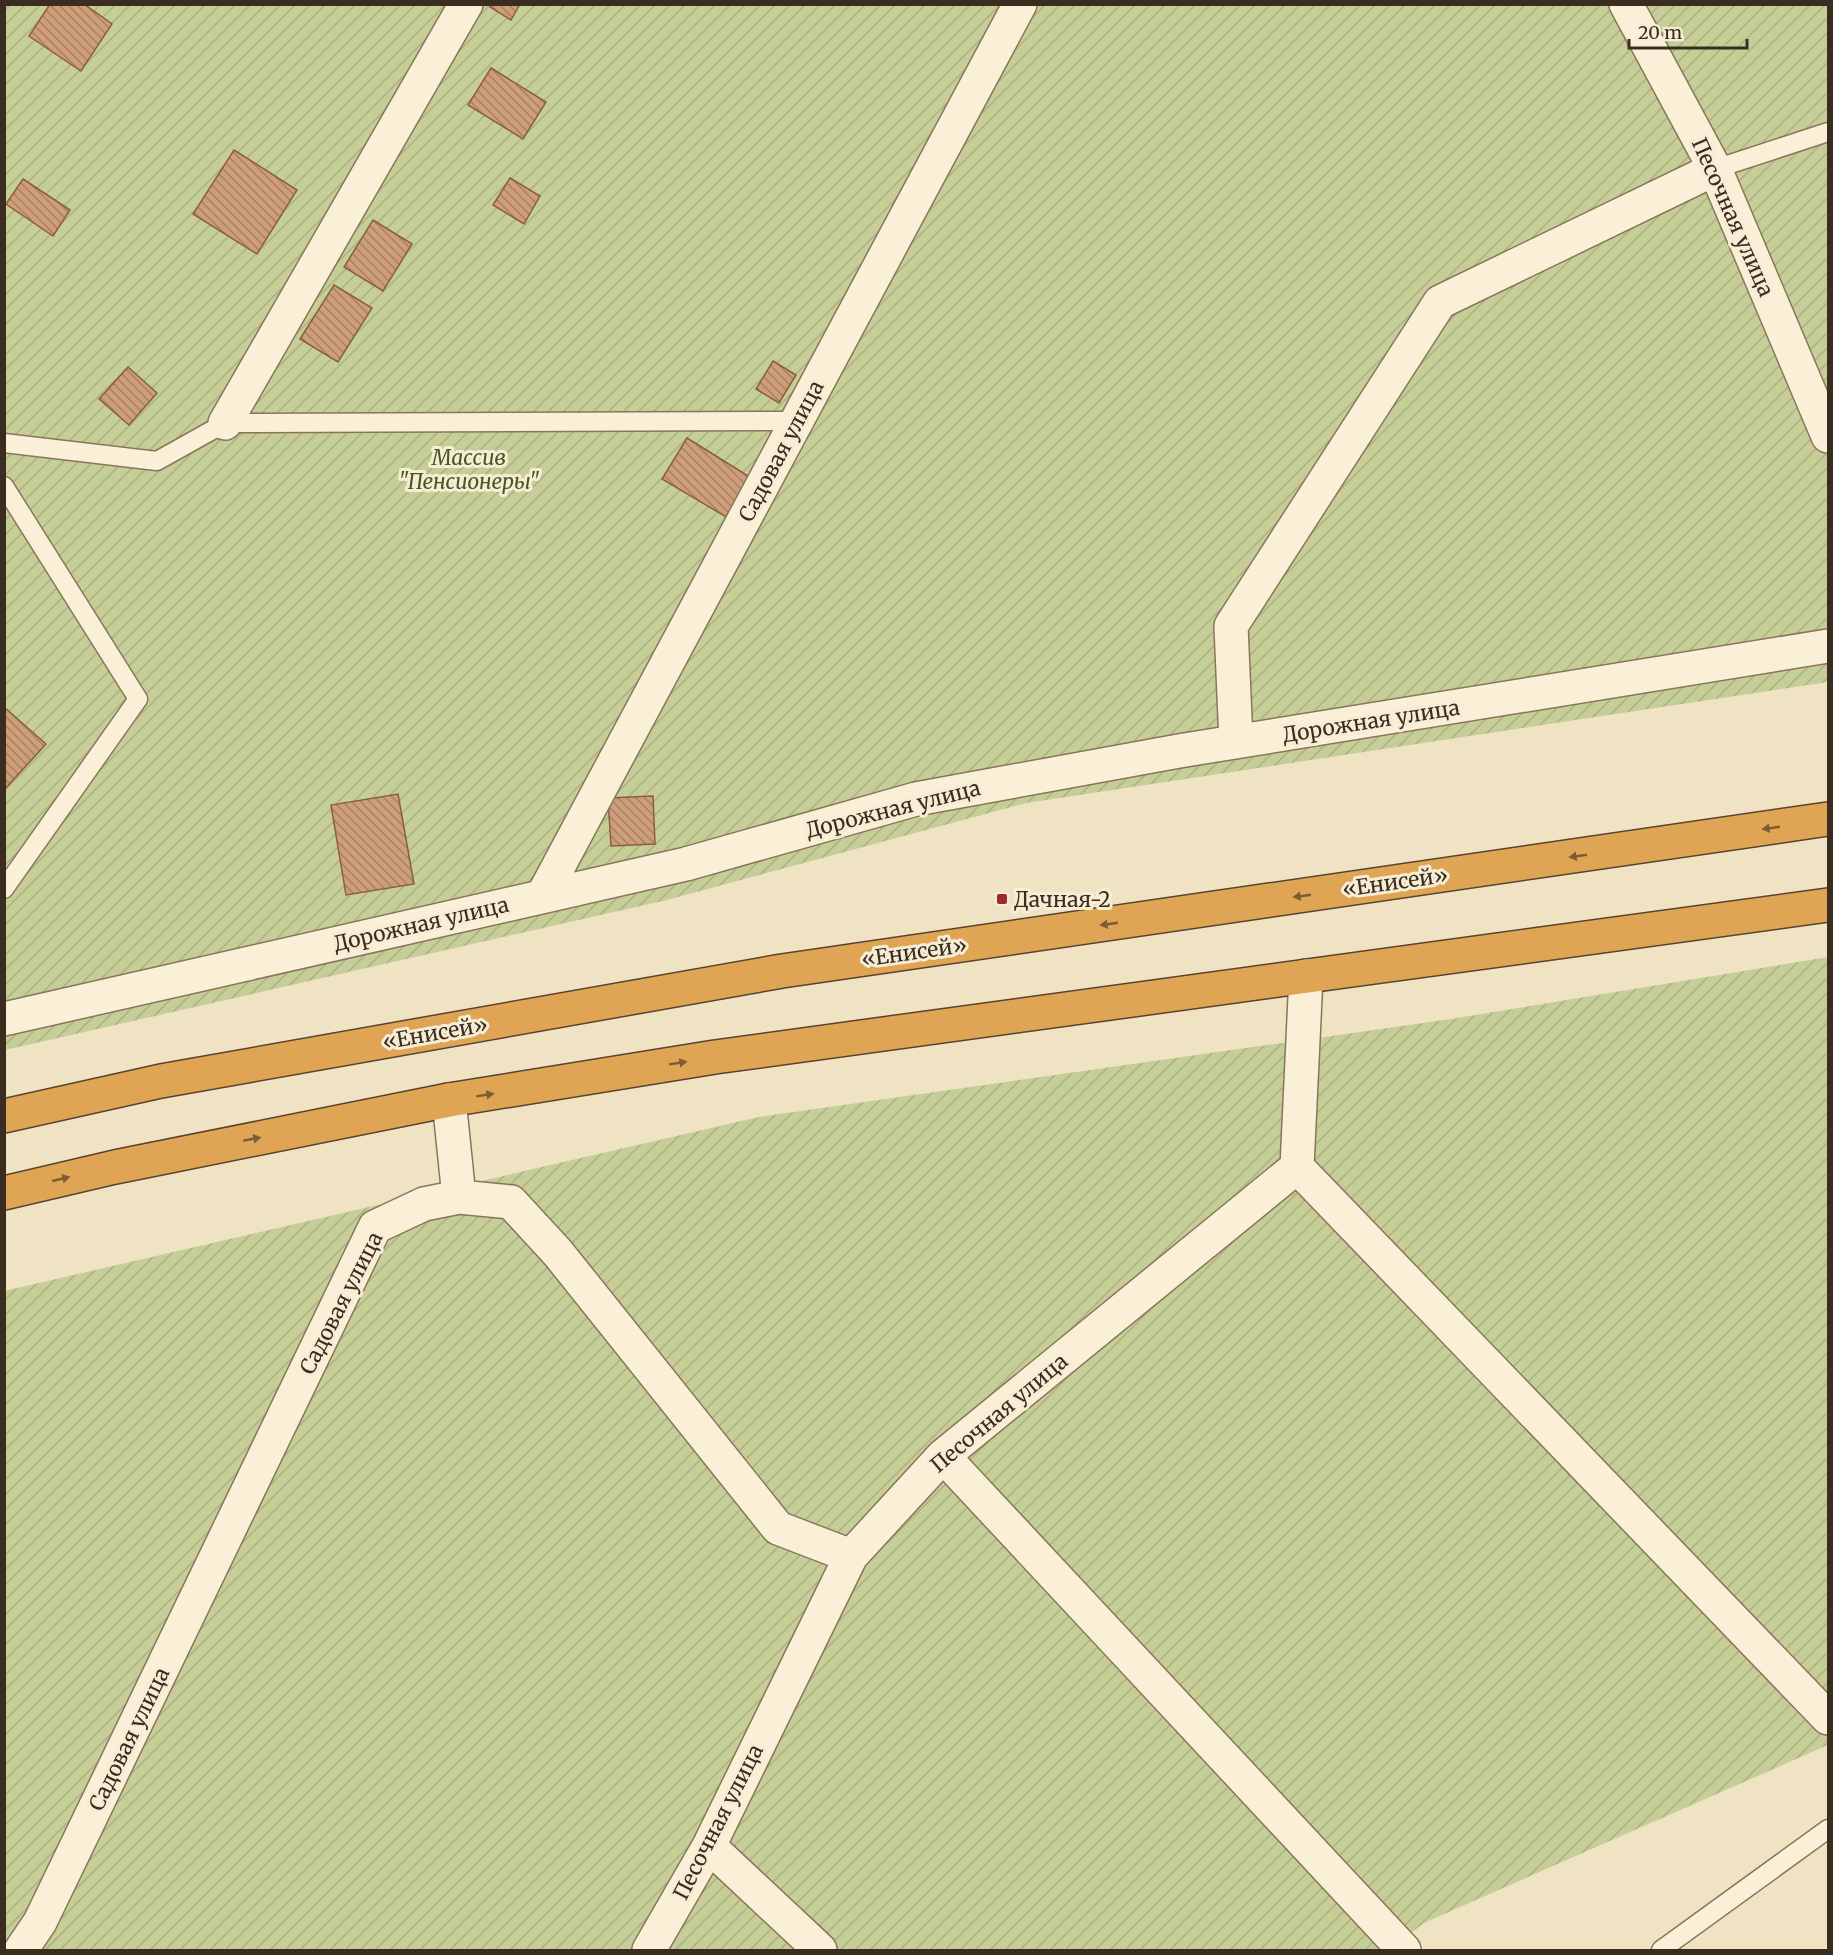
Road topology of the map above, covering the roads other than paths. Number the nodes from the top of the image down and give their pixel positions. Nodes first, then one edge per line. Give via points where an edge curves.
1 (466, 4) edge
2 (1020, 4) edge
3 (1626, 4) edge
4 (1827, 132) edge
5 (1715, 169) junction
6 (797, 421) junction
7 (225, 423) junction
8 (1828, 436) edge
9 (4, 443) edge
10 (4, 486) edge
11 (1828, 646) edge
12 (1236, 742) junction
13 (1828, 819) edge
14 (4, 889) edge
15 (542, 897) junction
16 (1828, 905) edge
17 (1306, 976) junction
18 (4, 1019) edge
19 (449, 1100) junction
20 (4, 1116) edge
21 (1297, 1167) junction
22 (4, 1192) edge
23 (459, 1197) junction
24 (943, 1456) junction
25 (851, 1556) junction
26 (1828, 1718) edge
27 (1828, 1829) edge
28 (709, 1846) junction
29 (21, 1950) edge
30 (650, 1950) edge
31 (820, 1950) edge
32 (1404, 1950) edge
33 (1661, 1950) edge

1 - 7 street
2 - 6 street, Садовая улица
3 - 5 street, Песочная улица
4 - 5 lane
5 - 8 street, Песочная улица
5 - 12 street via 1440,302 1231,626
6 - 7 lane
6 - 15 street, Садовая улица
7 - 9 lane via 157,461
10 - 14 lane via 138,699
11 - 12 street, Дорожная улица
12 - 15 street, Дорожная улица via 916,799 686,864
13 -> 20 highway, «Енисей» via 782,971 161,1081
15 - 18 street, Дорожная улица
16 - 17 highway
19 -> 17 highway via 715,1058
17 - 21 street
22 -> 19 highway
19 - 23 street
21 - 24 street, Песочная улица
21 - 26 street
23 - 25 street, Садовая улица via 511,1202 558,1253 778,1528
23 - 29 street, Садовая улица via 424,1204 375,1227 45,1911
24 - 25 street, Песочная улица
24 - 32 street
25 - 28 street, Песочная улица
27 - 33 lane
28 - 30 street, Песочная улица
28 - 31 street

